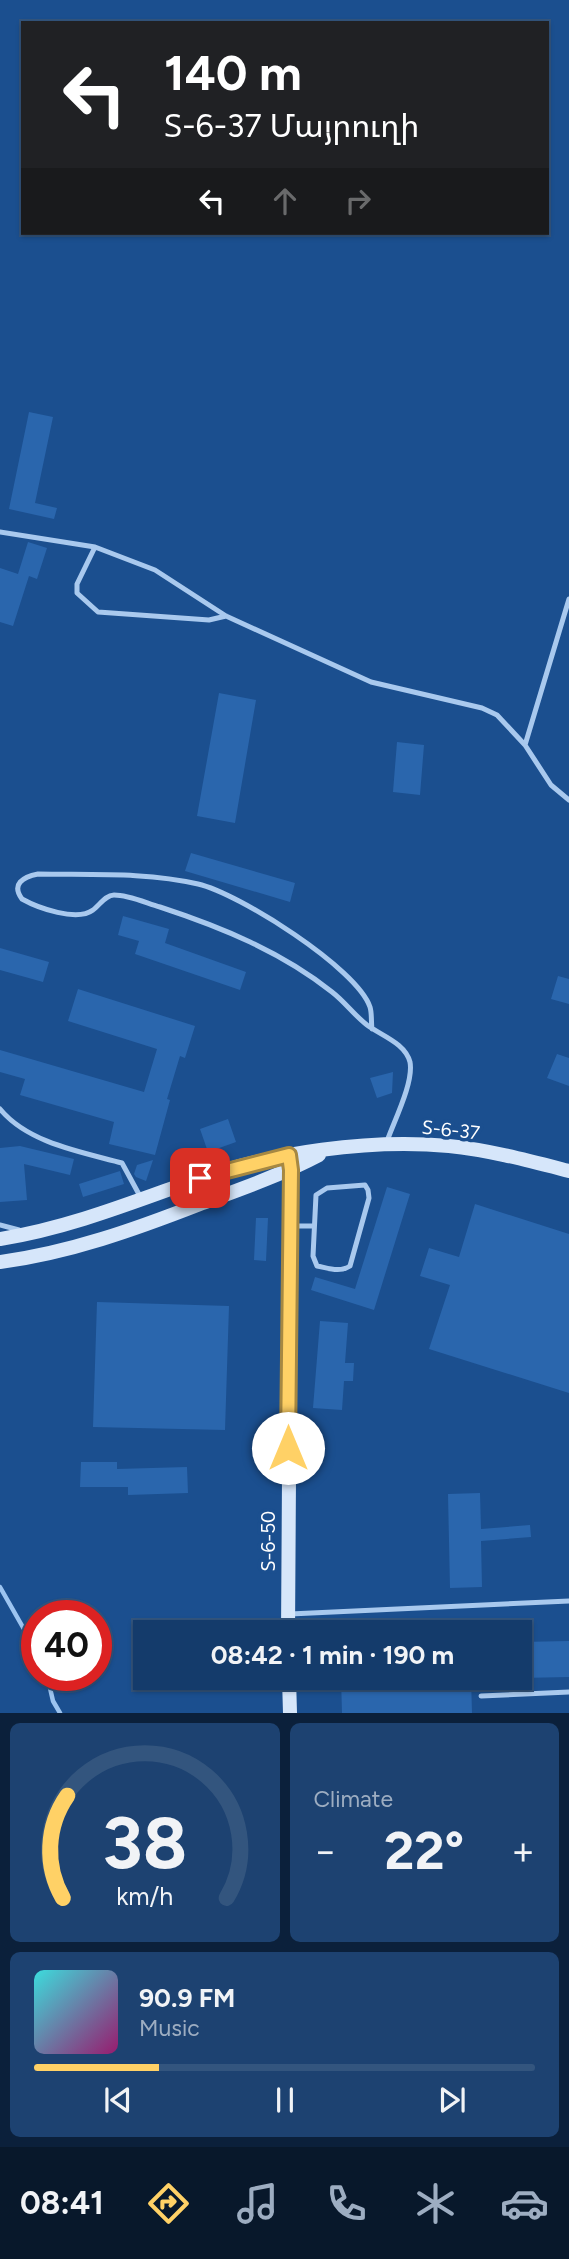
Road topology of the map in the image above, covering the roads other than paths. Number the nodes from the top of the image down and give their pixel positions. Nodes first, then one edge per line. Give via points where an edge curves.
1 (0, 532) edge
2 (95, 547) junction
3 (569, 599) edge
4 (226, 616) junction
5 (525, 745) junction
6 (569, 800) edge
7 (372, 1029) junction
8 (0, 1109) edge
9 (385, 1144) junction
10 (327, 1151) junction
11 (289, 1155) junction
12 (291, 1170) junction
13 (569, 1171) edge
14 (143, 1201) junction
15 (0, 1225) edge
16 (289, 1226) junction
17 (314, 1226) junction
18 (32, 1234) junction
19 (0, 1239) edge
20 (38, 1257) junction
21 (0, 1262) edge
22 (569, 1601) edge
23 (287, 1614) junction
24 (287, 1620) edge
25 (289, 1690) edge
26 (569, 1692) edge
27 (481, 1696) dead end
28 (290, 1713) edge

1 - 2 lane
2 - 4 lane via 155,570
2 - 4 lane via 77,593 98,612 209,620
3 - 5 lane
4 - 5 lane via 371,682 482,708 497,715
5 - 6 lane via 551,785
7 - 7 lane via 334,993 286,959 197,920 114,895 86,914 74,916 22,900 18,883 38,874 156,877 202,884 256,910 339,968 370,1007
7 - 9 lane via 404,1049 411,1072
8 - 14 lane via 11,1122 64,1147 122,1163
9 - 10 main road, Տ-6-37 / Տ-6-37
9 - 13 main road, Տ-6-37 / Տ-6-37 via 451,1146
10 - 11 main road, Տ-6-37
10 - 12 main road, Տ-6-37
11 - 12 main road, Տ-6-50 / Տ-6-50
11 - 14 main road, Տ-6-37 via 200,1178
12 - 16 main road, Տ-6-50 / Տ-6-50
12 - 20 main road, Տ-6-37 via 145,1226
14 - 18 main road, Տ-6-37
15 - 18 lane
16 - 17 lane
16 - 23 main road, Տ-6-50 / Տ-6-50
17 - 17 lane via 316,1195 321,1190 365,1185 369,1190 350,1266 337,1270 317,1266
18 - 19 main road, Տ-6-37
18 - 20 main road
20 - 21 main road, Տ-6-37
22 - 23 lane
23 - 24 main road, Տ-6-50 / Տ-6-50
25 - 28 main road
26 - 27 lane

